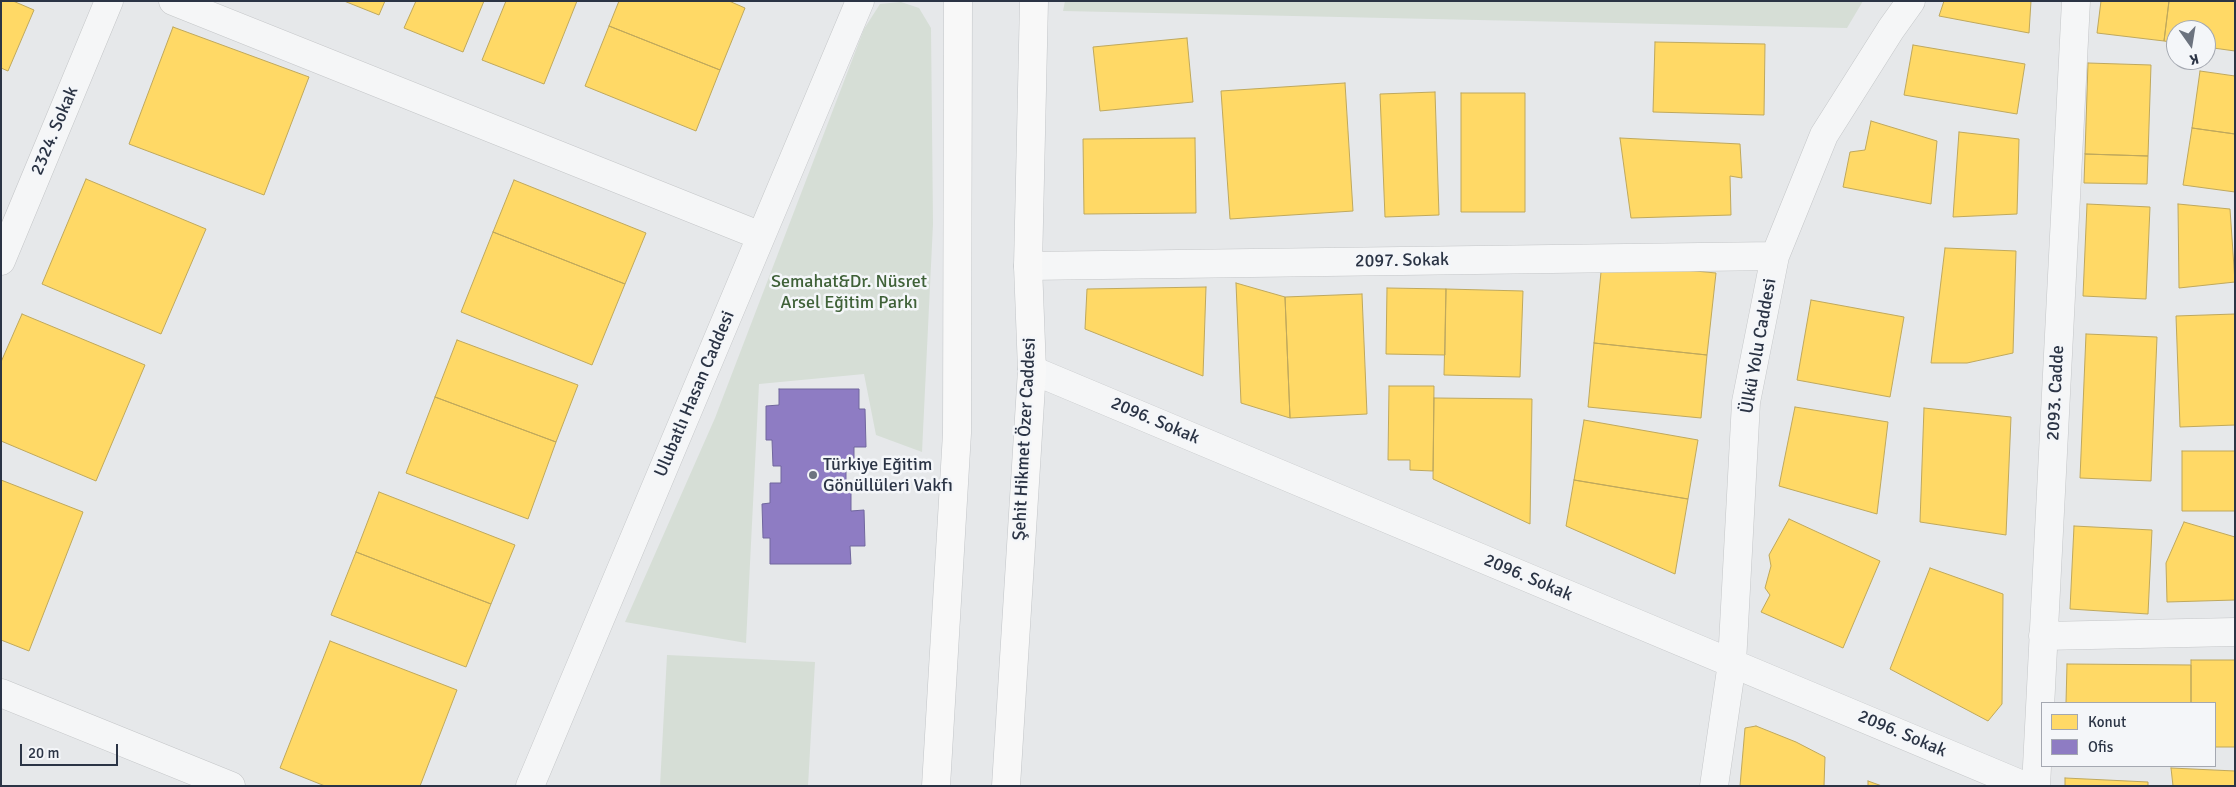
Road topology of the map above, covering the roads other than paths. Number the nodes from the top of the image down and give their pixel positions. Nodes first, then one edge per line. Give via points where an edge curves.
1 (109, 1) edge
2 (173, 1) edge
3 (860, 1) edge
4 (958, 1) edge
5 (1034, 1) edge
6 (1911, 1) edge
7 (2076, 1) edge
8 (761, 236) junction
9 (1776, 256) junction
10 (1, 261) edge
11 (1028, 266) junction
12 (1032, 370) junction
13 (2235, 632) edge
14 (2043, 636) junction
15 (1732, 663) junction
16 (1, 693) edge
17 (232, 786) edge
18 (530, 786) edge
19 (936, 786) edge
20 (1006, 786) edge
21 (1714, 786) edge
22 (2025, 786) edge
23 (2036, 786) edge

1 - 10 street, 2324. Sokak
2 - 8 street
3 - 8 street, Ulubatlı Hasan Caddesi
4 - 19 main road via 957,433
5 - 11 main road, Şehit Hikmet Özer Caddesi
6 - 9 street, Ülkü Yolu Caddesi via 1824,136
7 - 14 street, 2093. Cadde
8 - 18 street, Ulubatlı Hasan Caddesi
9 - 11 street, 2097. Sokak
9 - 15 street, Ülkü Yolu Caddesi via 1746,402
11 - 12 main road, Şehit Hikmet Özer Caddesi
12 - 15 street, 2096. Sokak
12 - 20 main road, Şehit Hikmet Özer Caddesi
13 - 14 street
14 - 23 street, 2093. Cadde
15 - 21 street, Ülkü Yolu Caddesi
15 - 22 street, 2096. Sokak
16 - 17 street

